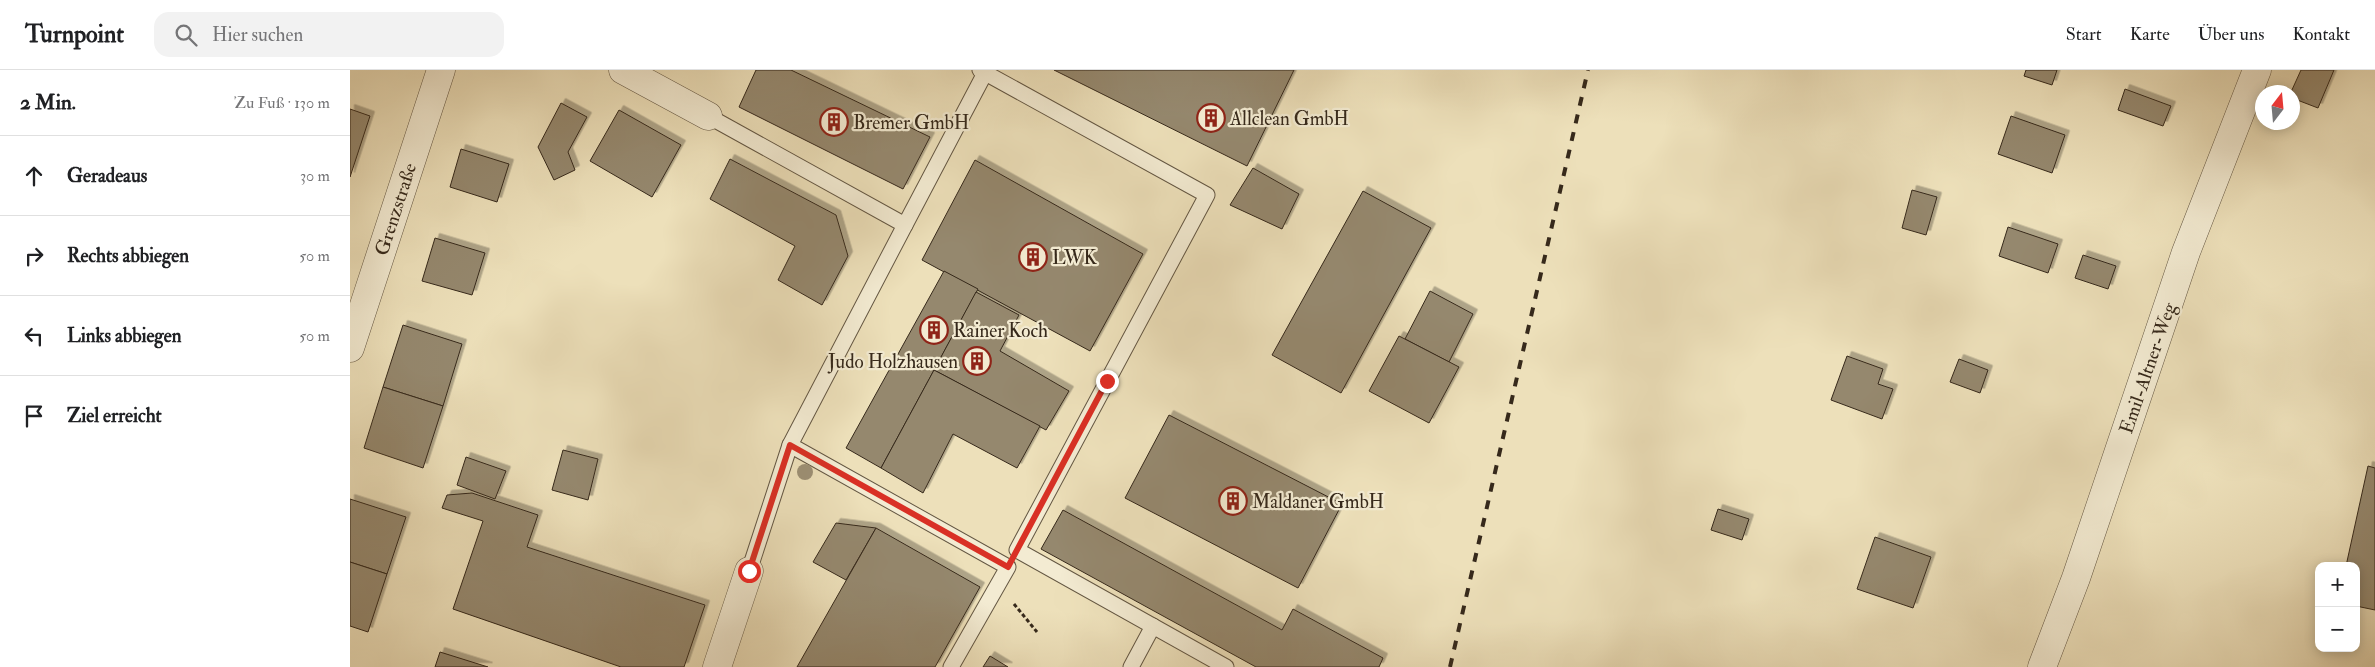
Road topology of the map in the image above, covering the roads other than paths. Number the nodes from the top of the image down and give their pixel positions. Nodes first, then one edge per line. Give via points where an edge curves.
1 (441, 70) edge
2 (623, 70) edge
3 (2257, 70) edge
4 (982, 72) edge
5 (708, 116) joint
6 (905, 225) junction
7 (350, 348) edge
8 (790, 445) junction
9 (1017, 550) junction
10 (1008, 567) junction
11 (749, 571) joint
12 (1153, 626) junction
13 (716, 667) edge
14 (951, 667) edge
15 (1131, 667) edge
16 (1226, 667) edge
17 (2042, 667) edge

1 - 7 street, Grenzstraße
2 - 5 street
3 - 17 street, Emil-Altner-Weg via 2186,252 2076,578
4 - 6 lane
4 - 9 lane via 1208,195
5 - 6 lane
6 - 8 lane
8 - 10 lane
8 - 11 lane
9 - 10 lane
9 - 12 lane
10 - 14 lane
11 - 13 street
12 - 15 lane
12 - 16 lane

